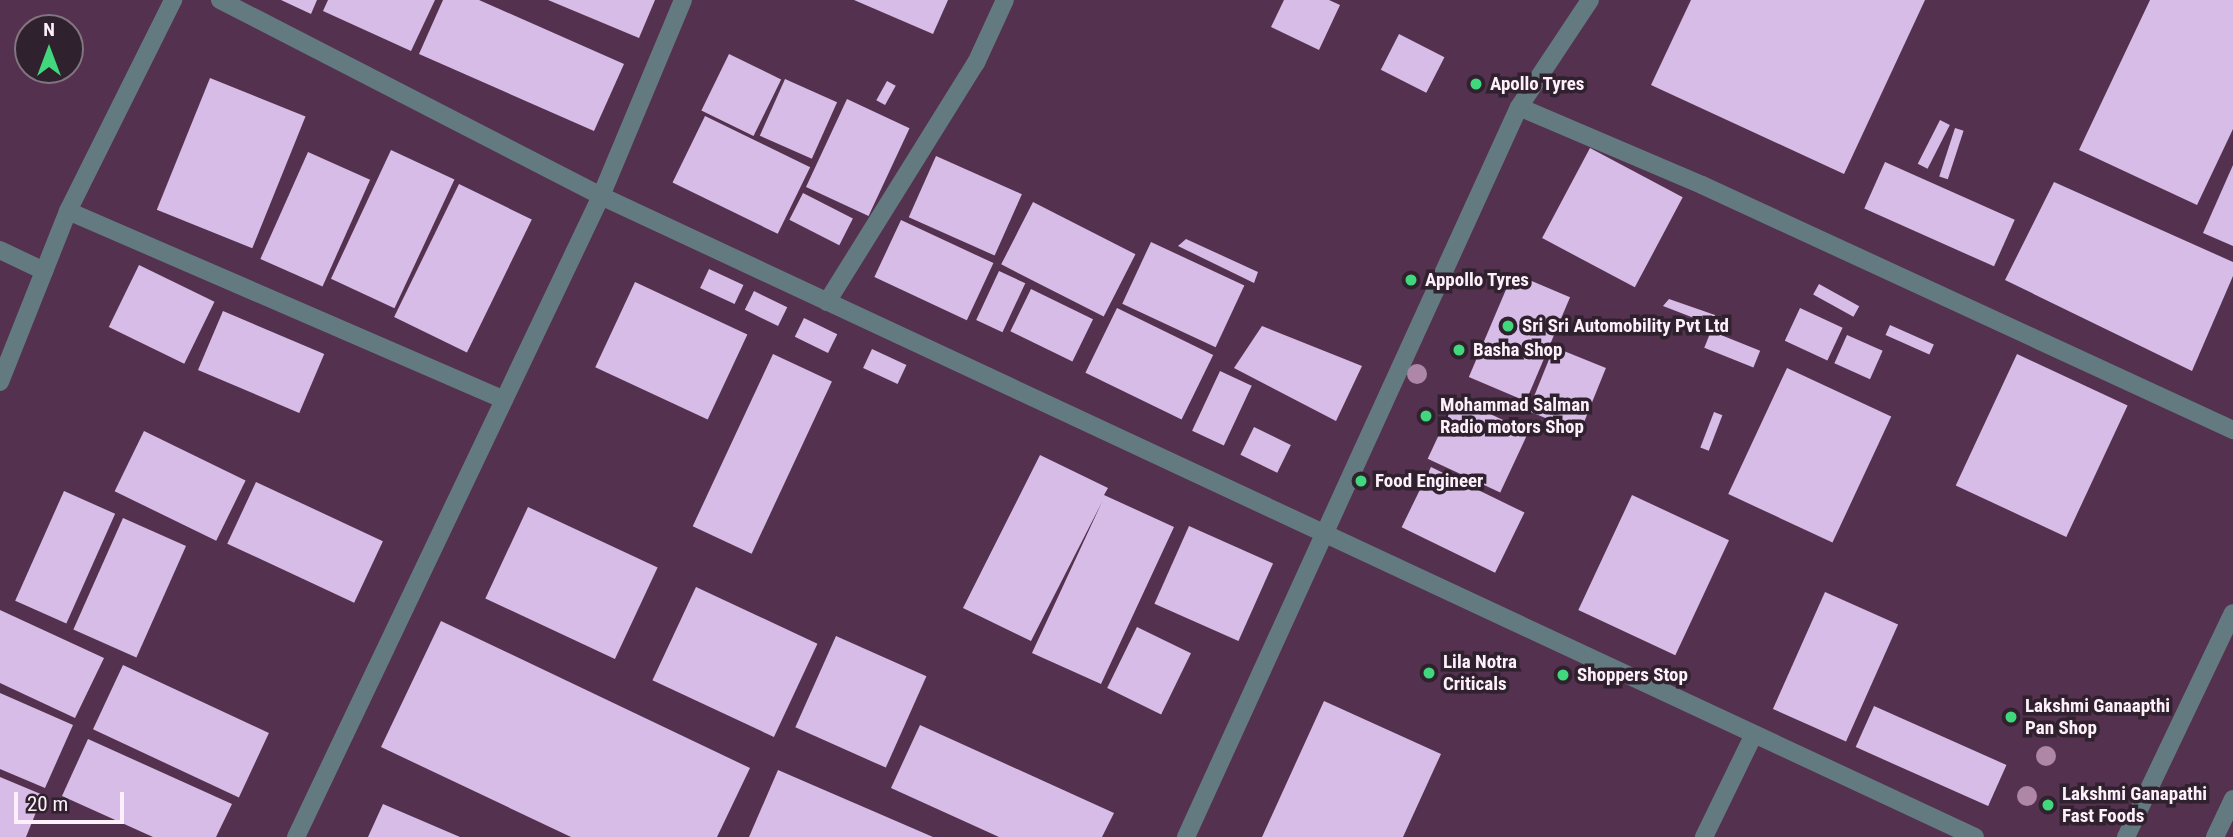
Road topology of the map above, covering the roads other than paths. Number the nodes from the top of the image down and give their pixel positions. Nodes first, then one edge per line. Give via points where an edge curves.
1 (173, 0) edge
2 (220, 0) edge
3 (683, 0) edge
4 (1005, 0) edge
5 (1590, 0) edge
6 (1519, 107) junction
7 (601, 196) junction
8 (68, 211) junction
9 (0, 250) edge
10 (44, 271) junction
11 (827, 302) junction
12 (0, 382) edge
13 (503, 400) junction
14 (2233, 430) edge
15 (1321, 532) junction
16 (2233, 613) edge
17 (1754, 734) junction
18 (2233, 799) edge
19 (296, 837) edge
20 (1186, 837) edge
21 (1704, 837) edge
22 (1975, 837) edge
23 (2126, 837) edge
24 (2215, 837) edge

1 - 8 street
2 - 7 street
3 - 7 street
4 - 11 street via 976,63
5 - 6 street
6 - 14 street via 1702,185
6 - 15 street
7 - 11 street
7 - 13 street
8 - 10 street
8 - 13 street
9 - 10 street
10 - 12 street
11 - 15 street
13 - 19 street
15 - 17 street
15 - 20 street
16 - 23 street
17 - 21 street
17 - 22 street
18 - 24 street

